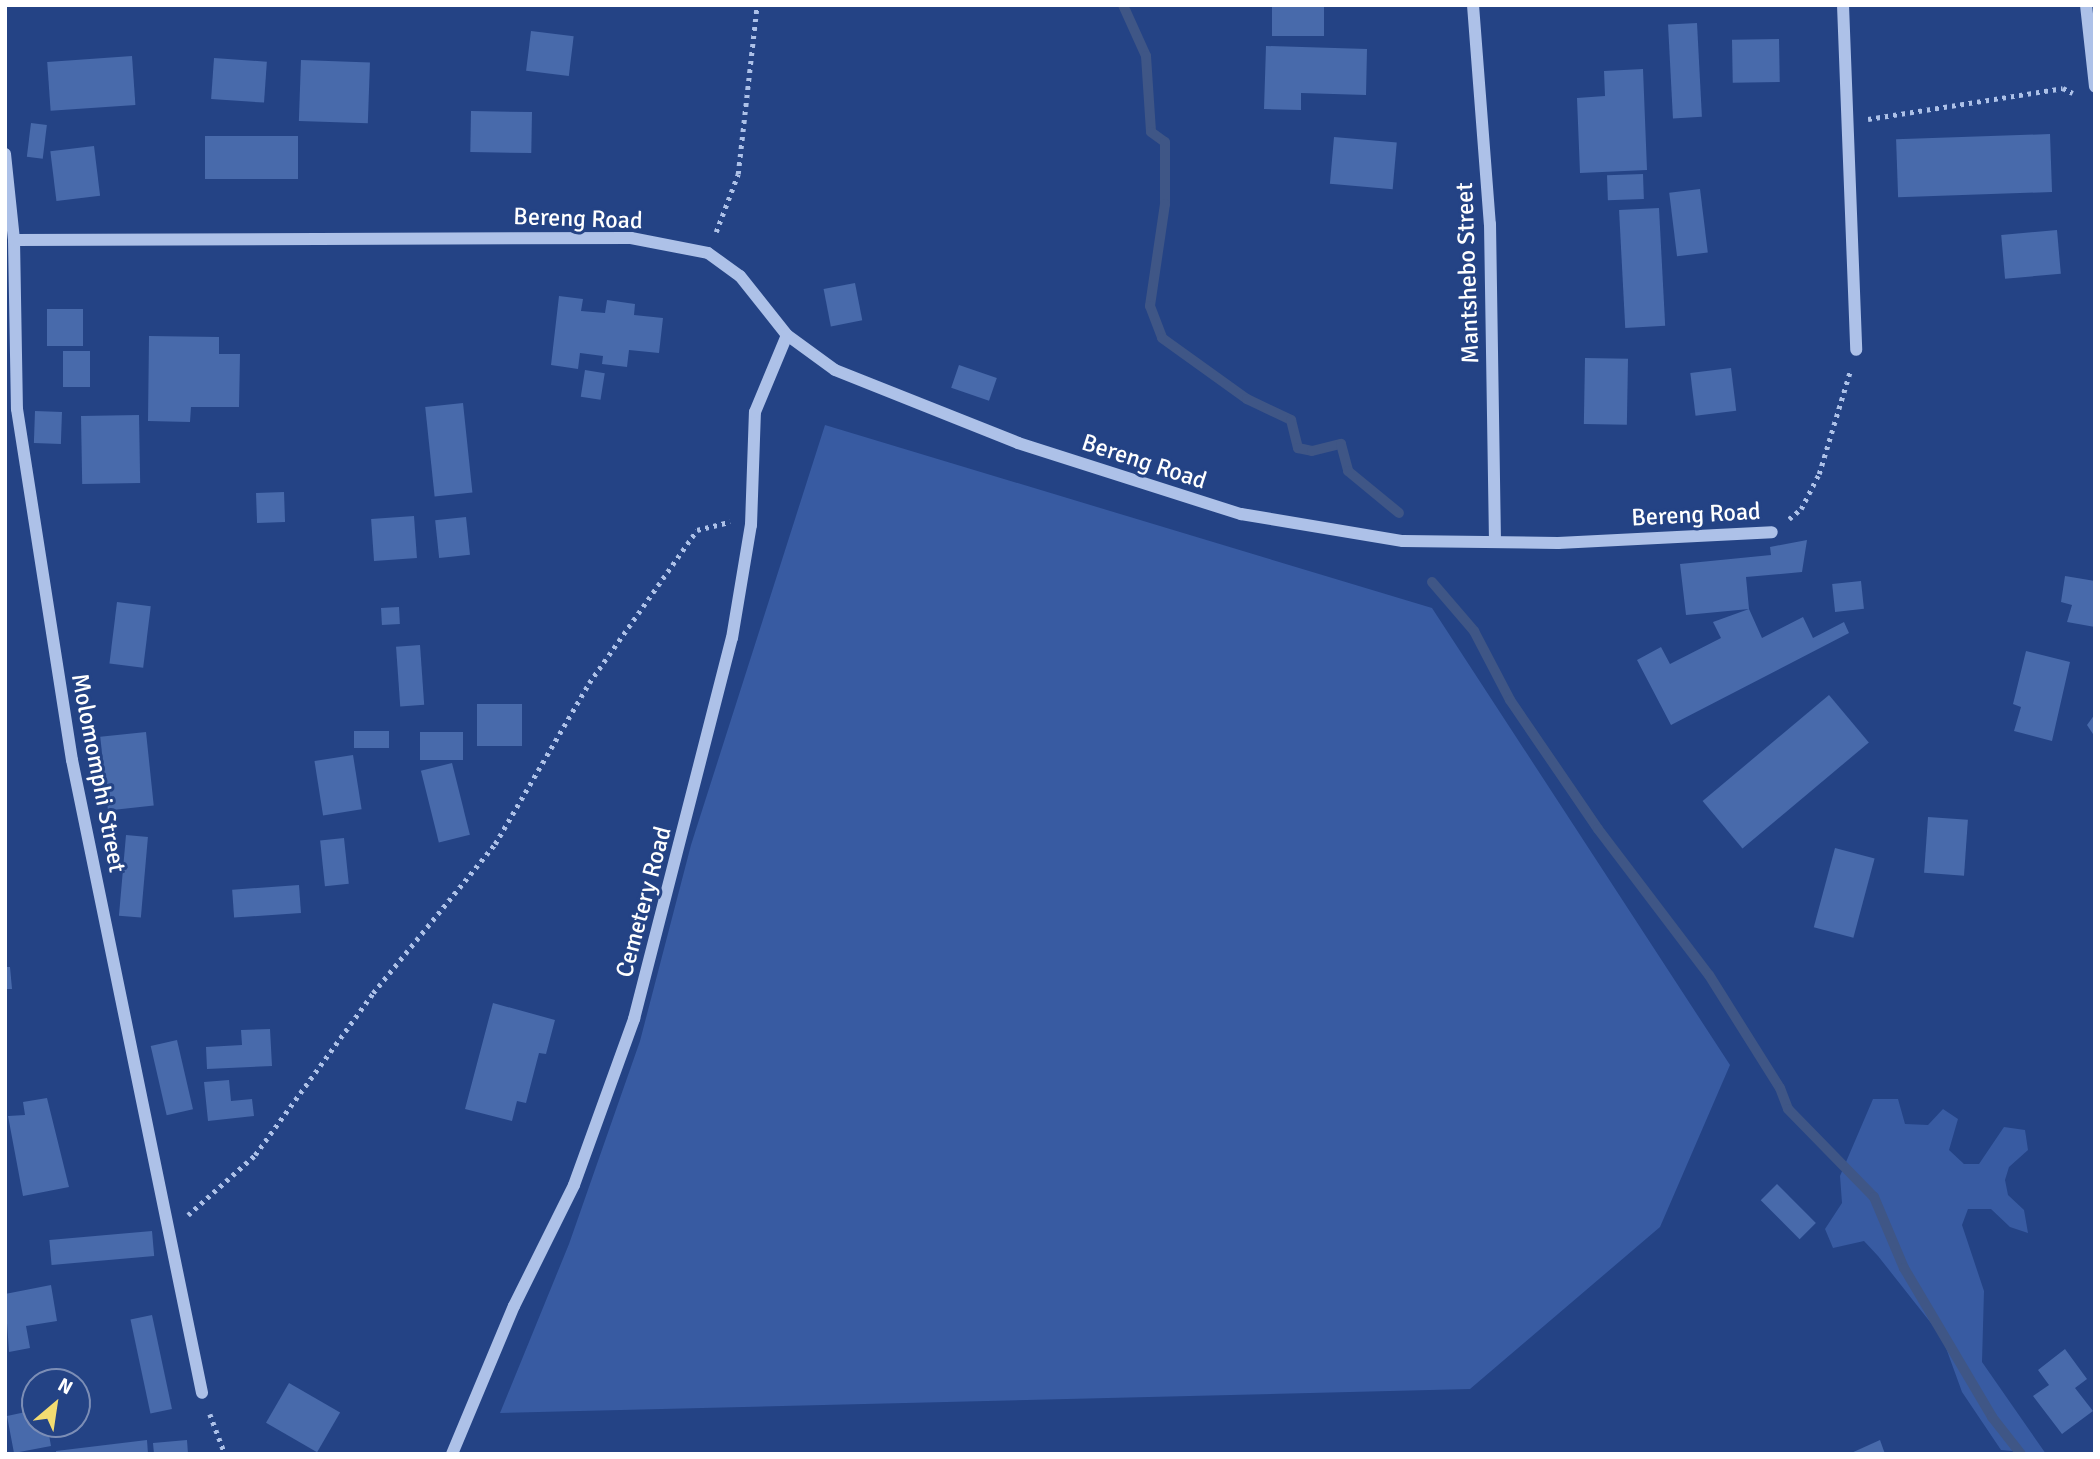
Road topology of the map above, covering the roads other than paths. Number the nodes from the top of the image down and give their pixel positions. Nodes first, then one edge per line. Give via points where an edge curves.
1 (1473, 5) edge
2 (1843, 5) edge
3 (2086, 5) edge
4 (2095, 88) edge
5 (5, 154) edge
6 (14, 240) junction
7 (787, 335) junction
8 (1856, 350) road end
9 (1772, 532) road end
10 (1495, 539) junction
11 (202, 1394) road end
12 (452, 1454) edge

1 - 10 street, Mantshebo Street via 1490,224
2 - 8 street
3 - 4 street
5 - 6 street, Molomomphi Street
6 - 7 street, Bereng Road via 631,238 708,253 740,276
6 - 11 street, Molomomphi Street via 21,436 72,760
7 - 10 street, Bereng Road via 835,370 1018,443 1151,488 1321,530 1403,541
7 - 12 street, Cemetery Road via 755,412 751,525 732,638 634,1019 574,1185 514,1306
9 - 10 street, Bereng Road via 1558,543

